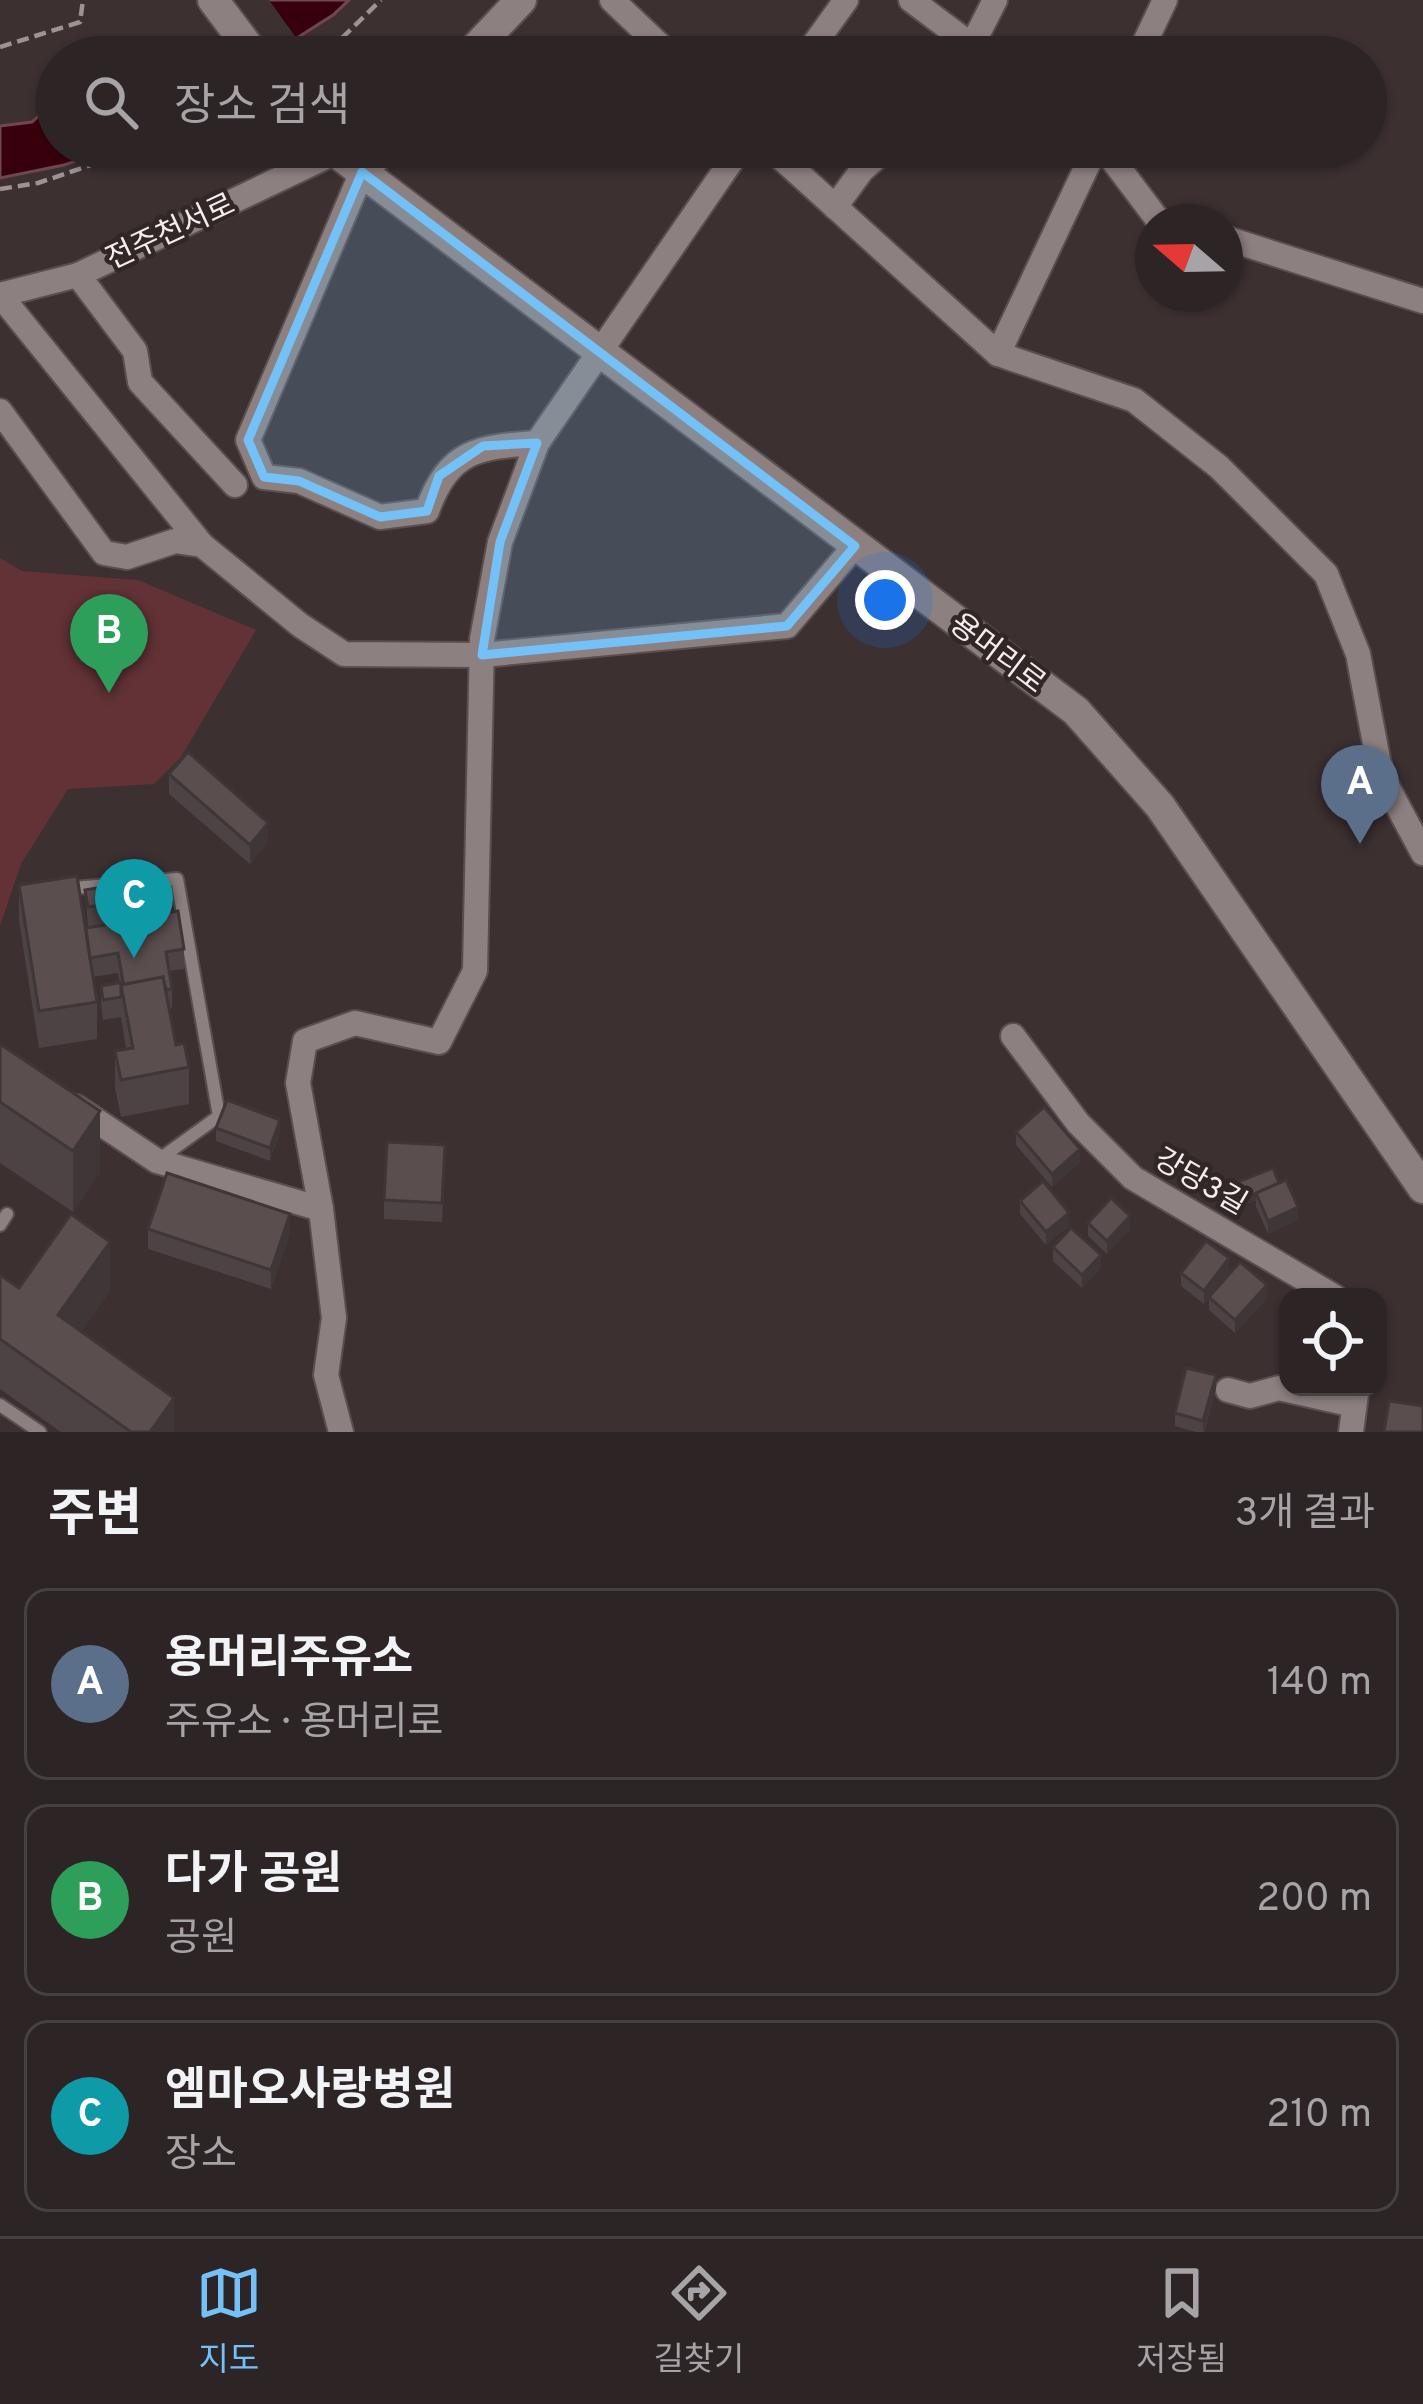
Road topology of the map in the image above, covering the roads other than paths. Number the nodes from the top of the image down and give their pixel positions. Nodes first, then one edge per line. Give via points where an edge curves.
1 (213, 0) edge
2 (521, 0) edge
3 (612, 0) edge
4 (846, 0) edge
5 (910, 0) edge
6 (995, 0) edge
7 (1165, 0) edge
8 (240, 36) edge
9 (487, 36) edge
10 (651, 36) edge
11 (820, 36) edge
12 (953, 36) edge
13 (981, 36) edge
14 (1148, 36) edge
15 (295, 168) edge
16 (357, 168) edge
17 (366, 168) edge
18 (726, 168) edge
19 (792, 168) edge
20 (864, 168) edge
21 (1090, 168) edge
22 (1117, 168) edge
23 (362, 172) junction
24 (1145, 204) edge
25 (835, 207) junction
26 (1243, 244) edge
27 (78, 275) junction
28 (0, 295) edge
29 (1423, 301) edge
30 (598, 353) junction
31 (998, 354) junction
32 (0, 411) edge
33 (537, 443) junction
34 (236, 485) dead end
35 (202, 545) junction
36 (855, 546) junction
37 (482, 656) junction
38 (1423, 853) edge
39 (52, 890) edge
40 (1013, 1036) dead end
41 (59, 1096) edge
42 (157, 1161) junction
43 (1423, 1188) edge
44 (321, 1209) junction
45 (1320, 1288) edge
46 (1279, 1388) edge
47 (1228, 1390) dead end
48 (1356, 1396) edge
49 (0, 1405) edge
50 (40, 1432) edge
51 (341, 1432) edge
52 (1351, 1432) edge

1 - 8 street
2 - 9 street
3 - 10 street
4 - 11 street
5 - 12 street
6 - 13 street
7 - 14 street
15 - 27 street, 전주천서로
16 - 23 street, 용머리로
17 - 23 street
18 - 30 street
19 - 25 street
20 - 25 street
21 - 31 street
22 - 24 street
23 - 30 street, 용머리로
23 - 33 street via 248,440 263,478 298,481 380,517 427,511 440,476 483,446
25 - 31 street
26 - 29 street
27 - 28 street, 전주천서로
27 - 34 street via 135,351 140,382
28 - 35 street
30 - 33 street
30 - 36 street, 용머리로
31 - 38 street via 1133,400 1220,467 1326,574 1358,654 1381,775
32 - 35 street via 104,553 127,557 175,541
33 - 37 street via 500,542
35 - 37 street via 344,654
36 - 37 street via 787,626
36 - 43 street, 용머리로 via 1076,711 1160,806
37 - 44 street via 475,971 439,1042 355,1023 305,1041 298,1083
39 - 42 lane via 177,879 219,1116
40 - 45 street, 강당3길 via 1078,1123 1133,1178
41 - 42 street
42 - 44 street
44 - 51 street via 334,1318 326,1375
46 - 47 street via 1250,1396
48 - 52 street
49 - 50 lane

